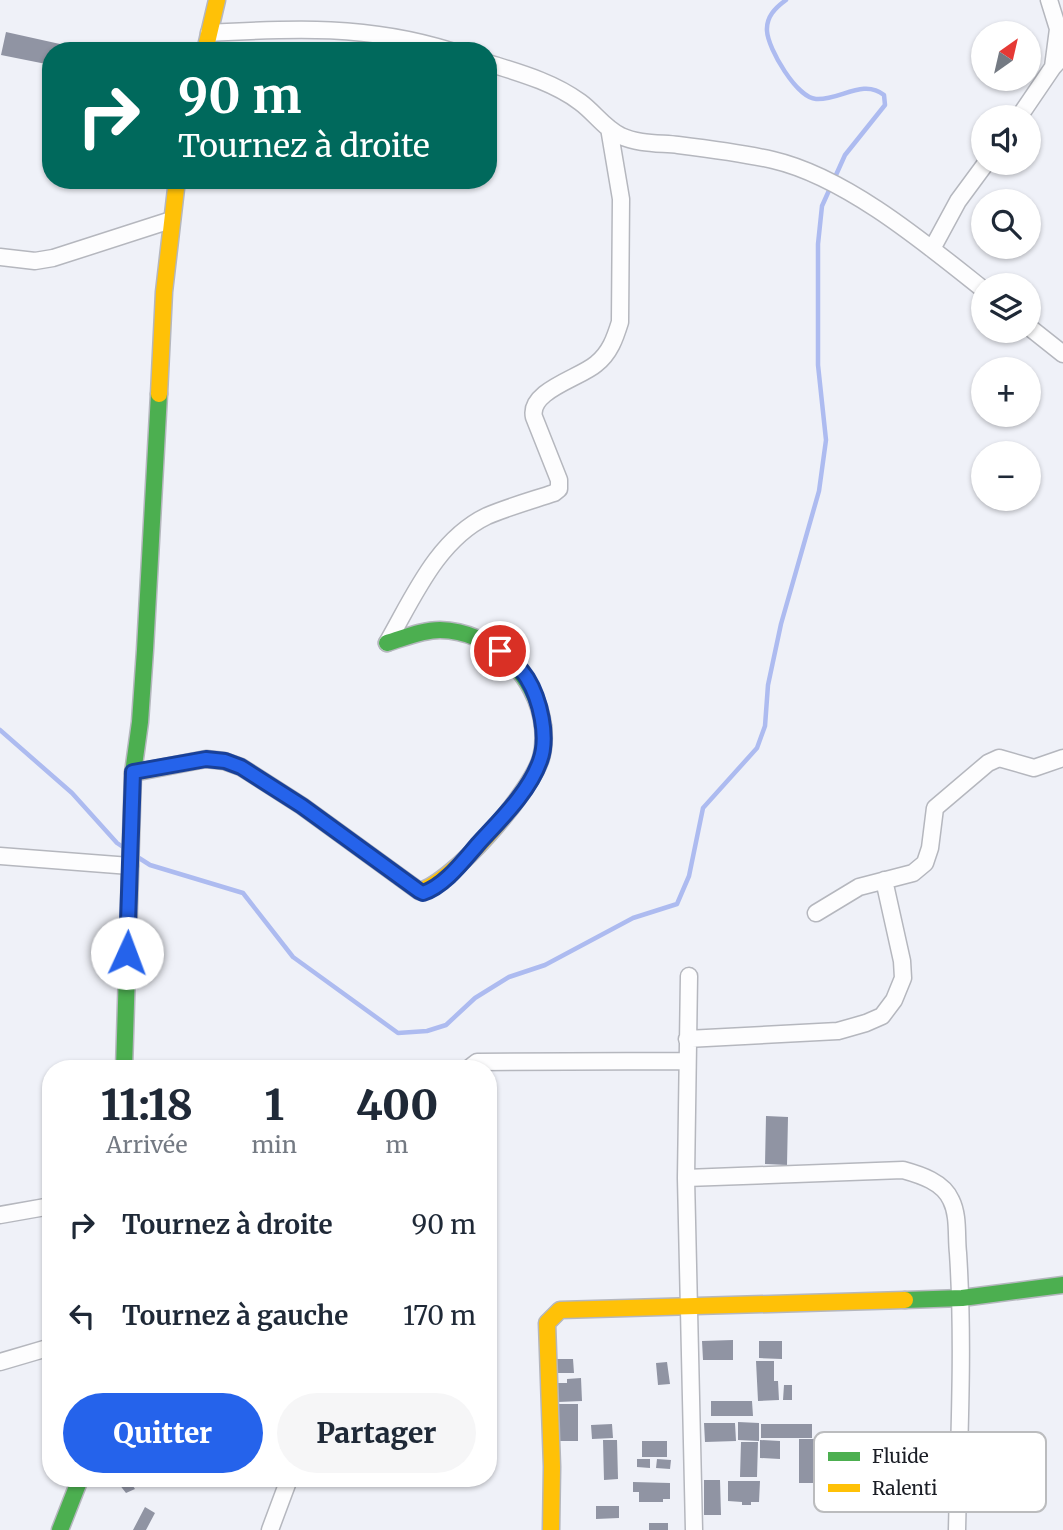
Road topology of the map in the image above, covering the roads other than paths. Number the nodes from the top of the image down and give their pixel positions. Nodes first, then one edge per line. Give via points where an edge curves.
1 (217, 0) edge
2 (1049, 0) edge
3 (209, 33) junction
4 (207, 42) edge
5 (408, 42) edge
6 (1058, 61) edge
7 (497, 66) edge
8 (1027, 105) edge
9 (609, 128) junction
10 (977, 175) edge
11 (176, 189) edge
12 (171, 220) junction
13 (932, 249) junction
14 (0, 257) edge
15 (971, 280) edge
16 (1041, 337) edge
17 (1063, 354) edge
18 (1063, 758) edge
19 (133, 772) junction
20 (0, 856) edge
21 (130, 866) junction
22 (884, 880) junction
23 (816, 912) dead end
24 (689, 976) dead end
25 (687, 1039) junction
26 (124, 1060) edge
27 (687, 1061) junction
28 (497, 1062) edge
29 (686, 1178) junction
30 (42, 1208) edge
31 (0, 1215) edge
32 (1063, 1285) edge
33 (962, 1298) junction
34 (688, 1307) junction
35 (42, 1350) edge
36 (0, 1362) edge
37 (959, 1432) edge
38 (77, 1487) edge
39 (286, 1487) edge
40 (957, 1512) edge
41 (60, 1530) edge
42 (270, 1530) edge
43 (551, 1530) edge
44 (694, 1530) edge
45 (957, 1530) edge

1 - 3 street
2 - 6 street via 1058,29
3 - 4 street
3 - 5 street via 351,30
6 - 8 street
7 - 9 street via 562,91
9 - 13 street via 640,142 727,150 807,171
9 - 19 street via 621,198 620,322 598,363 544,393 535,405 534,418 559,489 488,516 457,539 437,559 387,643 425,631 449,631 478,638 517,664 538,704 542,726 541,760 530,781 475,848 423,893 241,767 206,759
10 - 13 street
11 - 12 street
12 - 14 street via 53,258
12 - 19 street via 140,722
13 - 15 street
16 - 17 street
18 - 22 street via 1034,768 999,758 988,762 935,808 925,863 913,873
19 - 21 street
20 - 21 street
21 - 26 street
22 - 23 street via 859,887
22 - 25 street via 903,978 883,1016 838,1031
24 - 25 street
25 - 27 street
27 - 28 street
27 - 29 street
29 - 33 street via 903,1170 919,1174 938,1184 951,1200
29 - 34 street
30 - 31 street
32 - 33 street
33 - 34 street
33 - 37 street
34 - 43 street via 560,1310 547,1323
34 - 44 street
35 - 36 street
38 - 41 street
39 - 42 street
40 - 45 street

